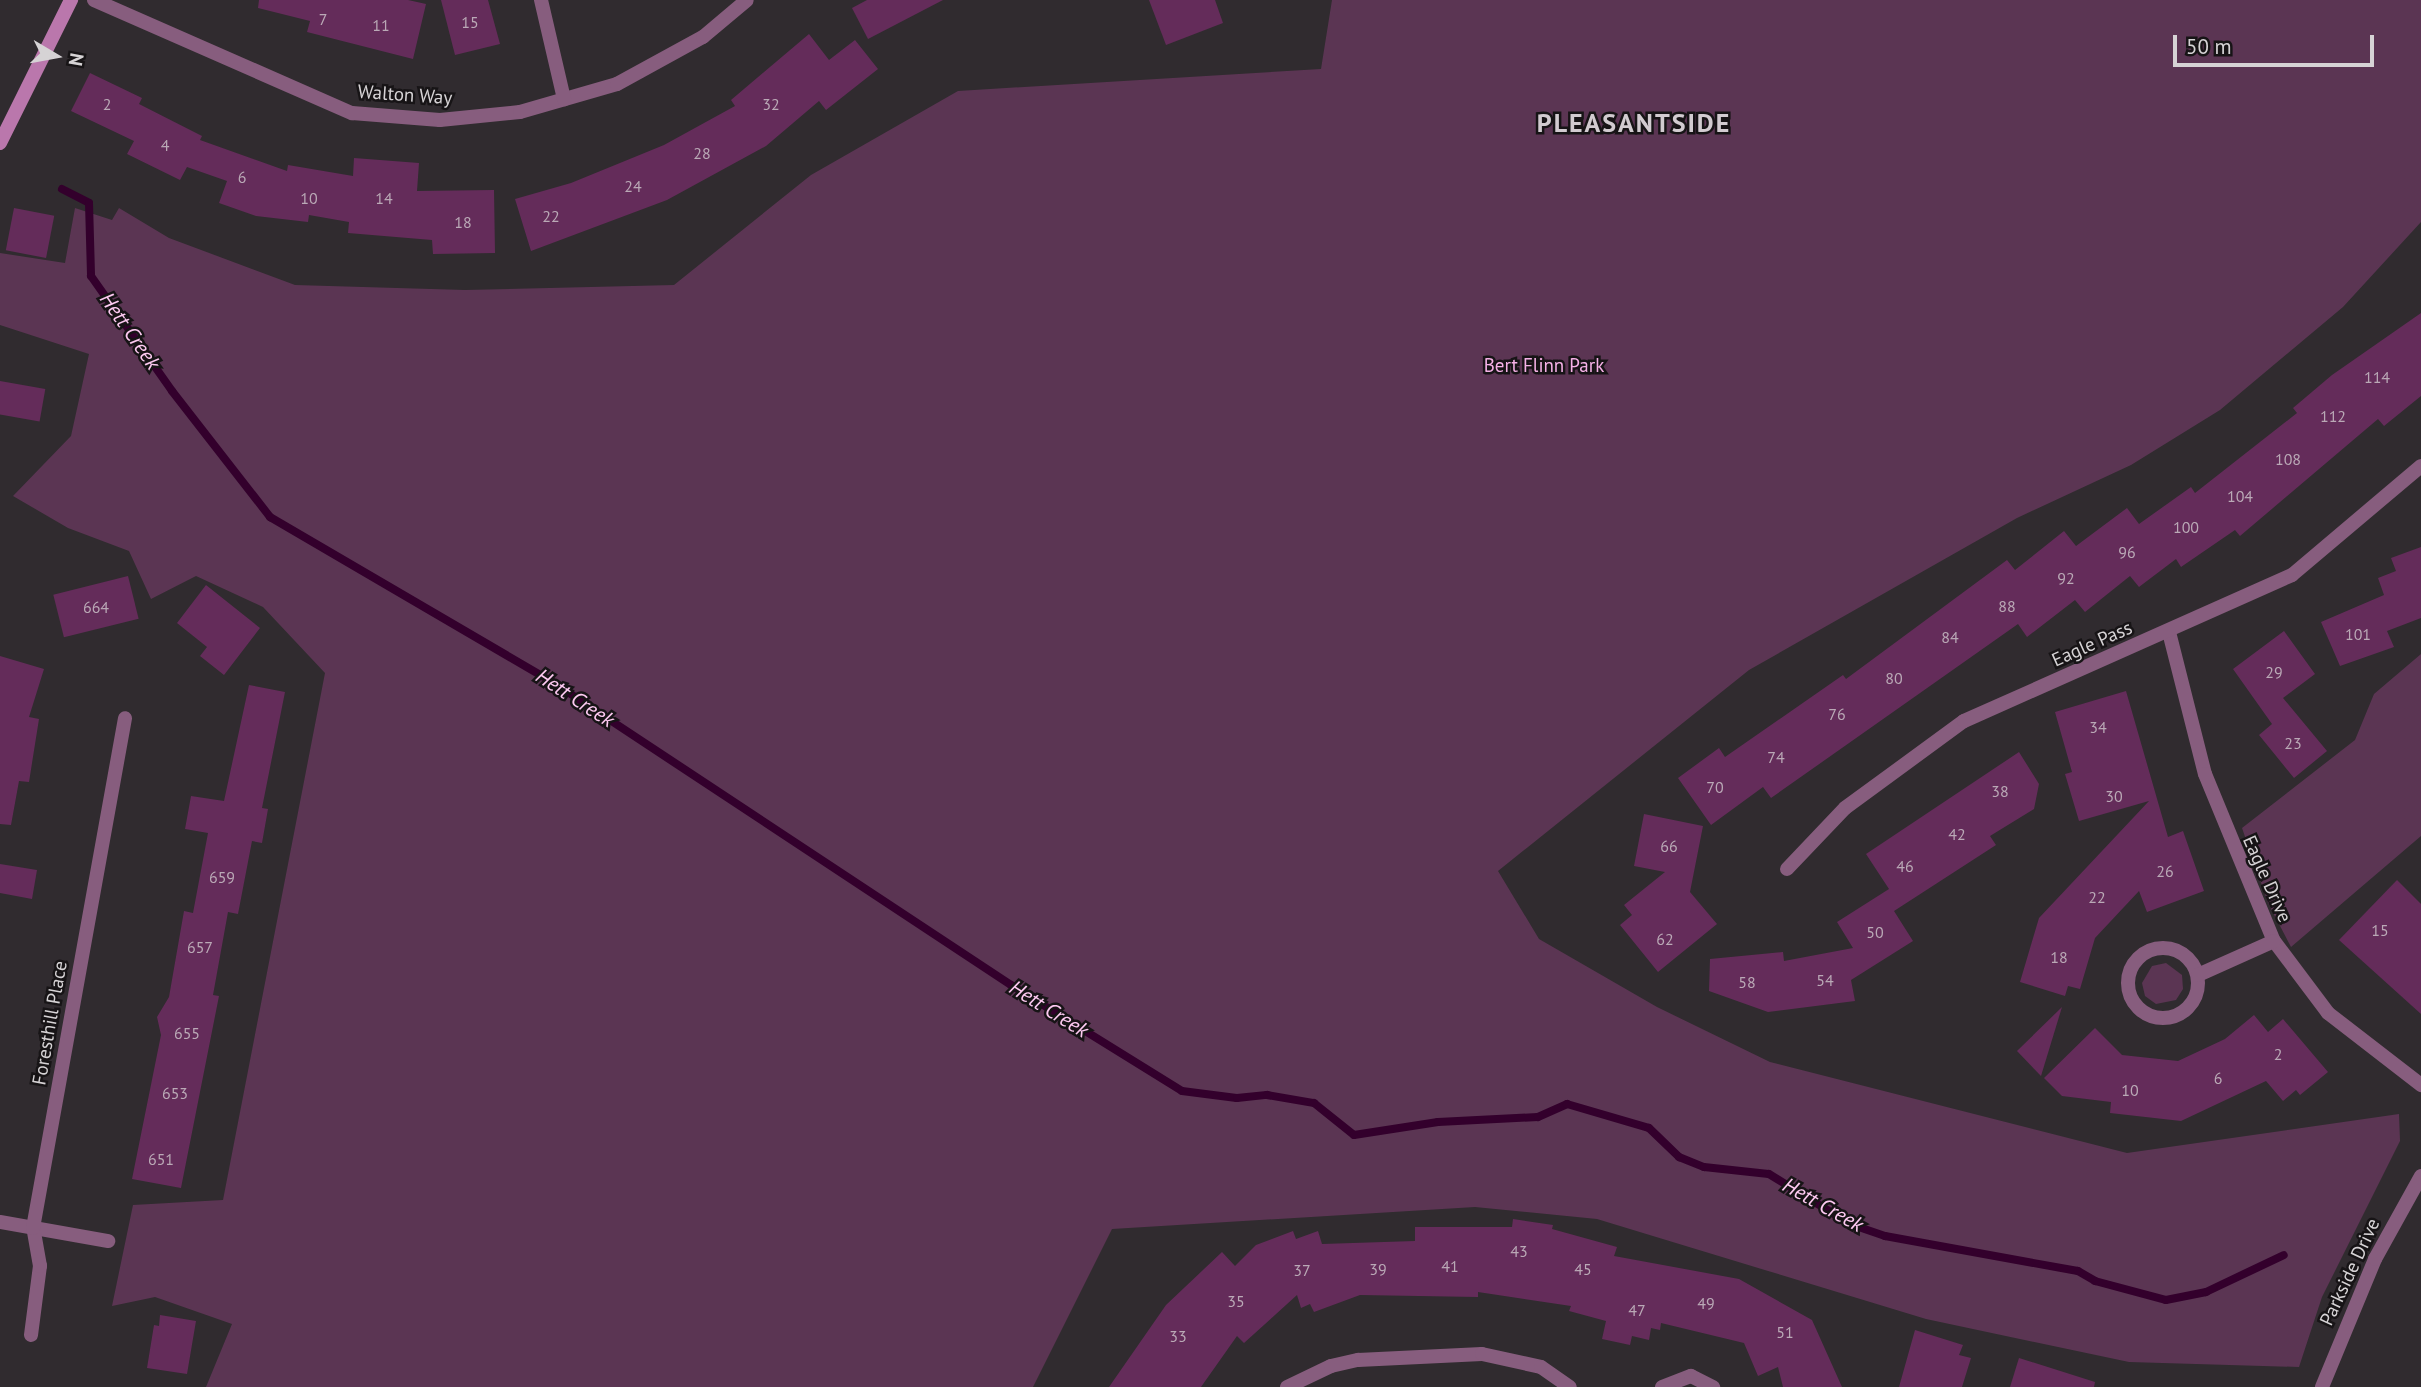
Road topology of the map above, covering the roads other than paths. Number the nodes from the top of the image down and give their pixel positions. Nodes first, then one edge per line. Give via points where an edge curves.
1 (71, 0) edge
2 (94, 0) edge
3 (541, 0) edge
4 (747, 0) edge
5 (564, 99) junction
6 (0, 143) edge
7 (2421, 466) edge
8 (2169, 632) junction
9 (125, 718) dead end
10 (1787, 869) dead end
11 (2274, 941) junction
12 (2198, 975) junction
13 (2421, 1085) edge
14 (2421, 1176) edge
15 (0, 1222) edge
16 (33, 1228) junction
17 (108, 1241) dead end
18 (32, 1335) dead end
19 (1287, 1387) edge
20 (1570, 1387) edge
21 (1662, 1387) edge
22 (1713, 1387) edge
23 (2322, 1387) edge

1 - 6 main road
2 - 5 street, Walton Way via 352,113 440,120 520,112
3 - 5 street
4 - 5 street, Walton Way via 703,37 662,63 617,85
7 - 8 street, Eagle Pass via 2292,575
8 - 10 street, Eagle Pass via 1964,721 1845,808
8 - 11 street, Eagle Drive via 2204,774
9 - 16 street, Foresthill Place
11 - 12 street
11 - 13 street, Eagle Drive via 2328,1013
12 - 12 street via 2177,950 2154,949 2130,970 2129,992 2141,1011 2172,1018 2196,997
14 - 23 street, Parkside Drive via 2375,1259
15 - 16 street
16 - 17 street
16 - 18 street, Foresthill Place via 40,1266
19 - 20 street via 1331,1366 1358,1360 1469,1354 1525,1361
21 - 22 street via 1691,1376

